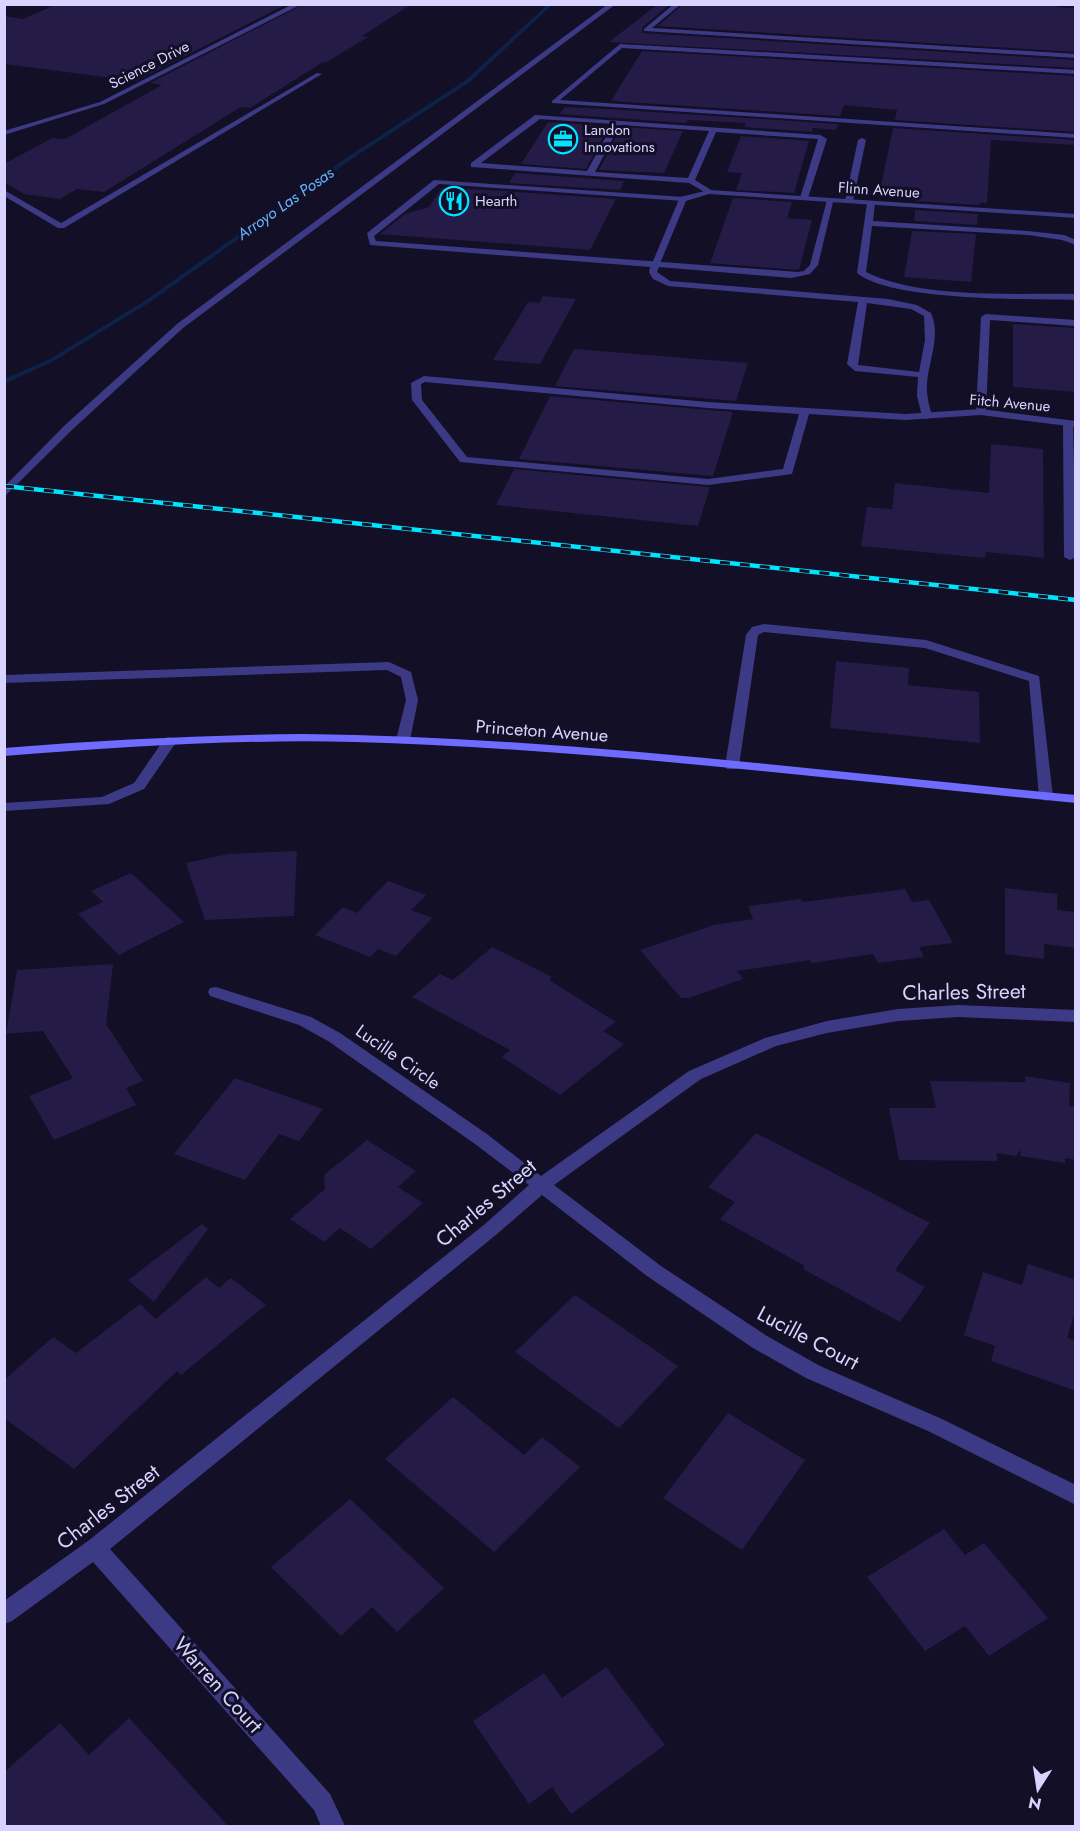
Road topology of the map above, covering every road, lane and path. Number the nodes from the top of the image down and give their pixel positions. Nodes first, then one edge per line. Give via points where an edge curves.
1 (298, 4) edge
2 (613, 4) edge
3 (678, 4) edge
4 (1076, 56) edge
5 (1076, 72) edge
6 (319, 74) dead end
7 (618, 122) junction
8 (713, 131) junction
9 (4, 133) edge
10 (1076, 136) edge
11 (862, 140) dead end
12 (590, 173) junction
13 (691, 181) junction
14 (4, 192) edge
15 (708, 192) junction
16 (804, 198) junction
17 (682, 199) junction
18 (831, 200) junction
19 (849, 201) junction
20 (871, 203) junction
21 (1076, 216) edge
22 (869, 223) junction
23 (1076, 243) edge
24 (655, 265) junction
25 (1076, 297) edge
26 (863, 299) junction
27 (1076, 323) edge
28 (923, 375) junction
29 (805, 411) junction
30 (981, 412) junction
31 (927, 416) junction
32 (1072, 424) edge
33 (4, 494) edge
34 (1070, 557) dead end
35 (4, 679) edge
36 (403, 740) junction
37 (170, 741) junction
38 (4, 752) edge
39 (732, 766) junction
40 (1046, 797) junction
41 (1076, 799) edge
42 (4, 807) edge
43 (216, 992) dead end
44 (1076, 1016) edge
45 (541, 1185) junction
46 (1076, 1496) edge
47 (95, 1548) junction
48 (4, 1614) edge
49 (333, 1827) edge

1 - 9 street, Science Drive via 102,104
2 - 33 street via 180,326 69,427
3 - 4 street via 646,30
5 - 10 street via 620,46 554,102
6 - 14 street via 62,226
7 - 8 street
7 - 12 street
7 - 12 street via 538,117 474,165
8 - 13 street
8 - 16 street via 823,139
11 - 19 street
12 - 13 street
13 - 15 street
15 - 16 street, Flinn Avenue
15 - 17 street, Flinn Avenue
16 - 18 street, Flinn Avenue
17 - 24 street
17 - 24 street, Flinn Avenue via 436,182 370,235 373,243
18 - 19 street, Flinn Avenue
18 - 24 street via 814,265 804,275
19 - 20 street, Flinn Avenue
20 - 21 street, Flinn Avenue
20 - 22 street
22 - 23 street via 1028,234
22 - 25 street via 861,273 869,279 913,289
24 - 26 street via 656,277 668,283
26 - 28 street via 914,307 928,315 932,325
26 - 28 street via 852,364 855,368
27 - 30 street via 986,317
28 - 31 street via 922,398
29 - 29 street, Fitch Avenue via 424,379 416,384 417,400 465,460 708,482 788,472
29 - 31 street, Fitch Avenue
30 - 31 street, Fitch Avenue
30 - 32 street, Fitch Avenue
32 - 34 street
35 - 36 street via 389,666 407,675 412,699
36 - 37 street, Princeton Avenue
36 - 39 street, Princeton Avenue
37 - 38 street, Princeton Avenue
37 - 42 street via 140,786 104,801
39 - 40 street, Princeton Avenue
39 - 40 street via 752,635 764,628 926,644 1035,679
40 - 41 street, Princeton Avenue
43 - 45 street, Lucille Circle via 304,1021 334,1037
44 - 45 street, Charles Street via 958,1011 898,1015 827,1027 771,1042 695,1075
45 - 46 street, Lucille Court via 654,1271 760,1342 813,1372 935,1425
45 - 47 street, Charles Street
47 - 48 street, Charles Street
47 - 49 street, Warren Court via 322,1802

